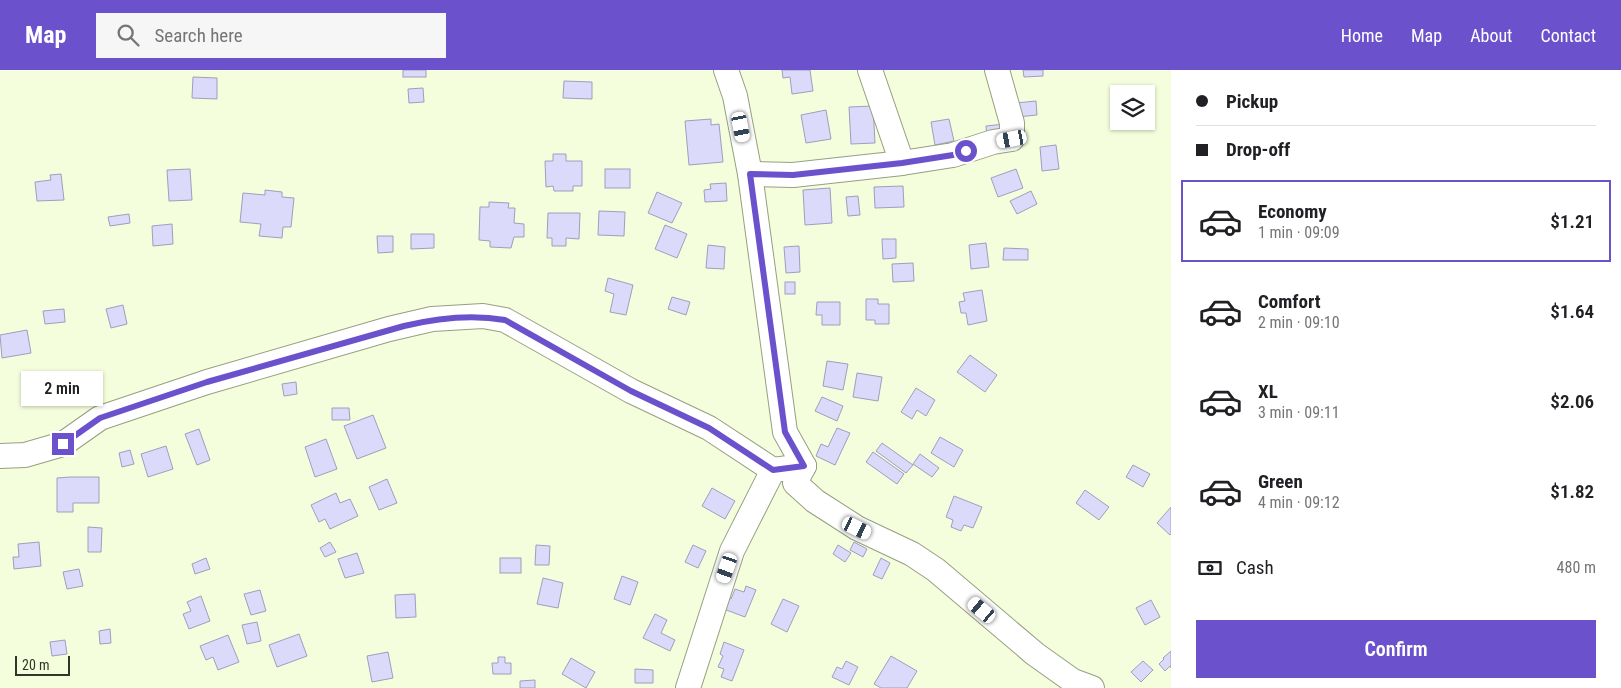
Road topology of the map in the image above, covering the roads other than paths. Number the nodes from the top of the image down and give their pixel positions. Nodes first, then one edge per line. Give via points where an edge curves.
1 (726, 70) edge
2 (744, 70) edge
3 (870, 70) edge
4 (997, 70) edge
5 (735, 96) junction
6 (902, 163) junction
7 (750, 174) junction
8 (0, 456) edge
9 (804, 466) junction
10 (773, 470) junction
11 (688, 688) edge
12 (1092, 688) edge

1 - 5 street
2 - 5 street
3 - 6 street
4 - 6 street via 1012,123 1012,139 953,155
5 - 7 street
6 - 7 street via 793,175
7 - 9 street via 785,432
8 - 10 street via 26,455 63,444 100,418 243,371 432,319 483,316 505,320 631,391 709,428
9 - 10 street
9 - 12 street via 795,483 815,501 857,528 912,554 936,570 1035,654 1073,680
10 - 11 street via 732,551

